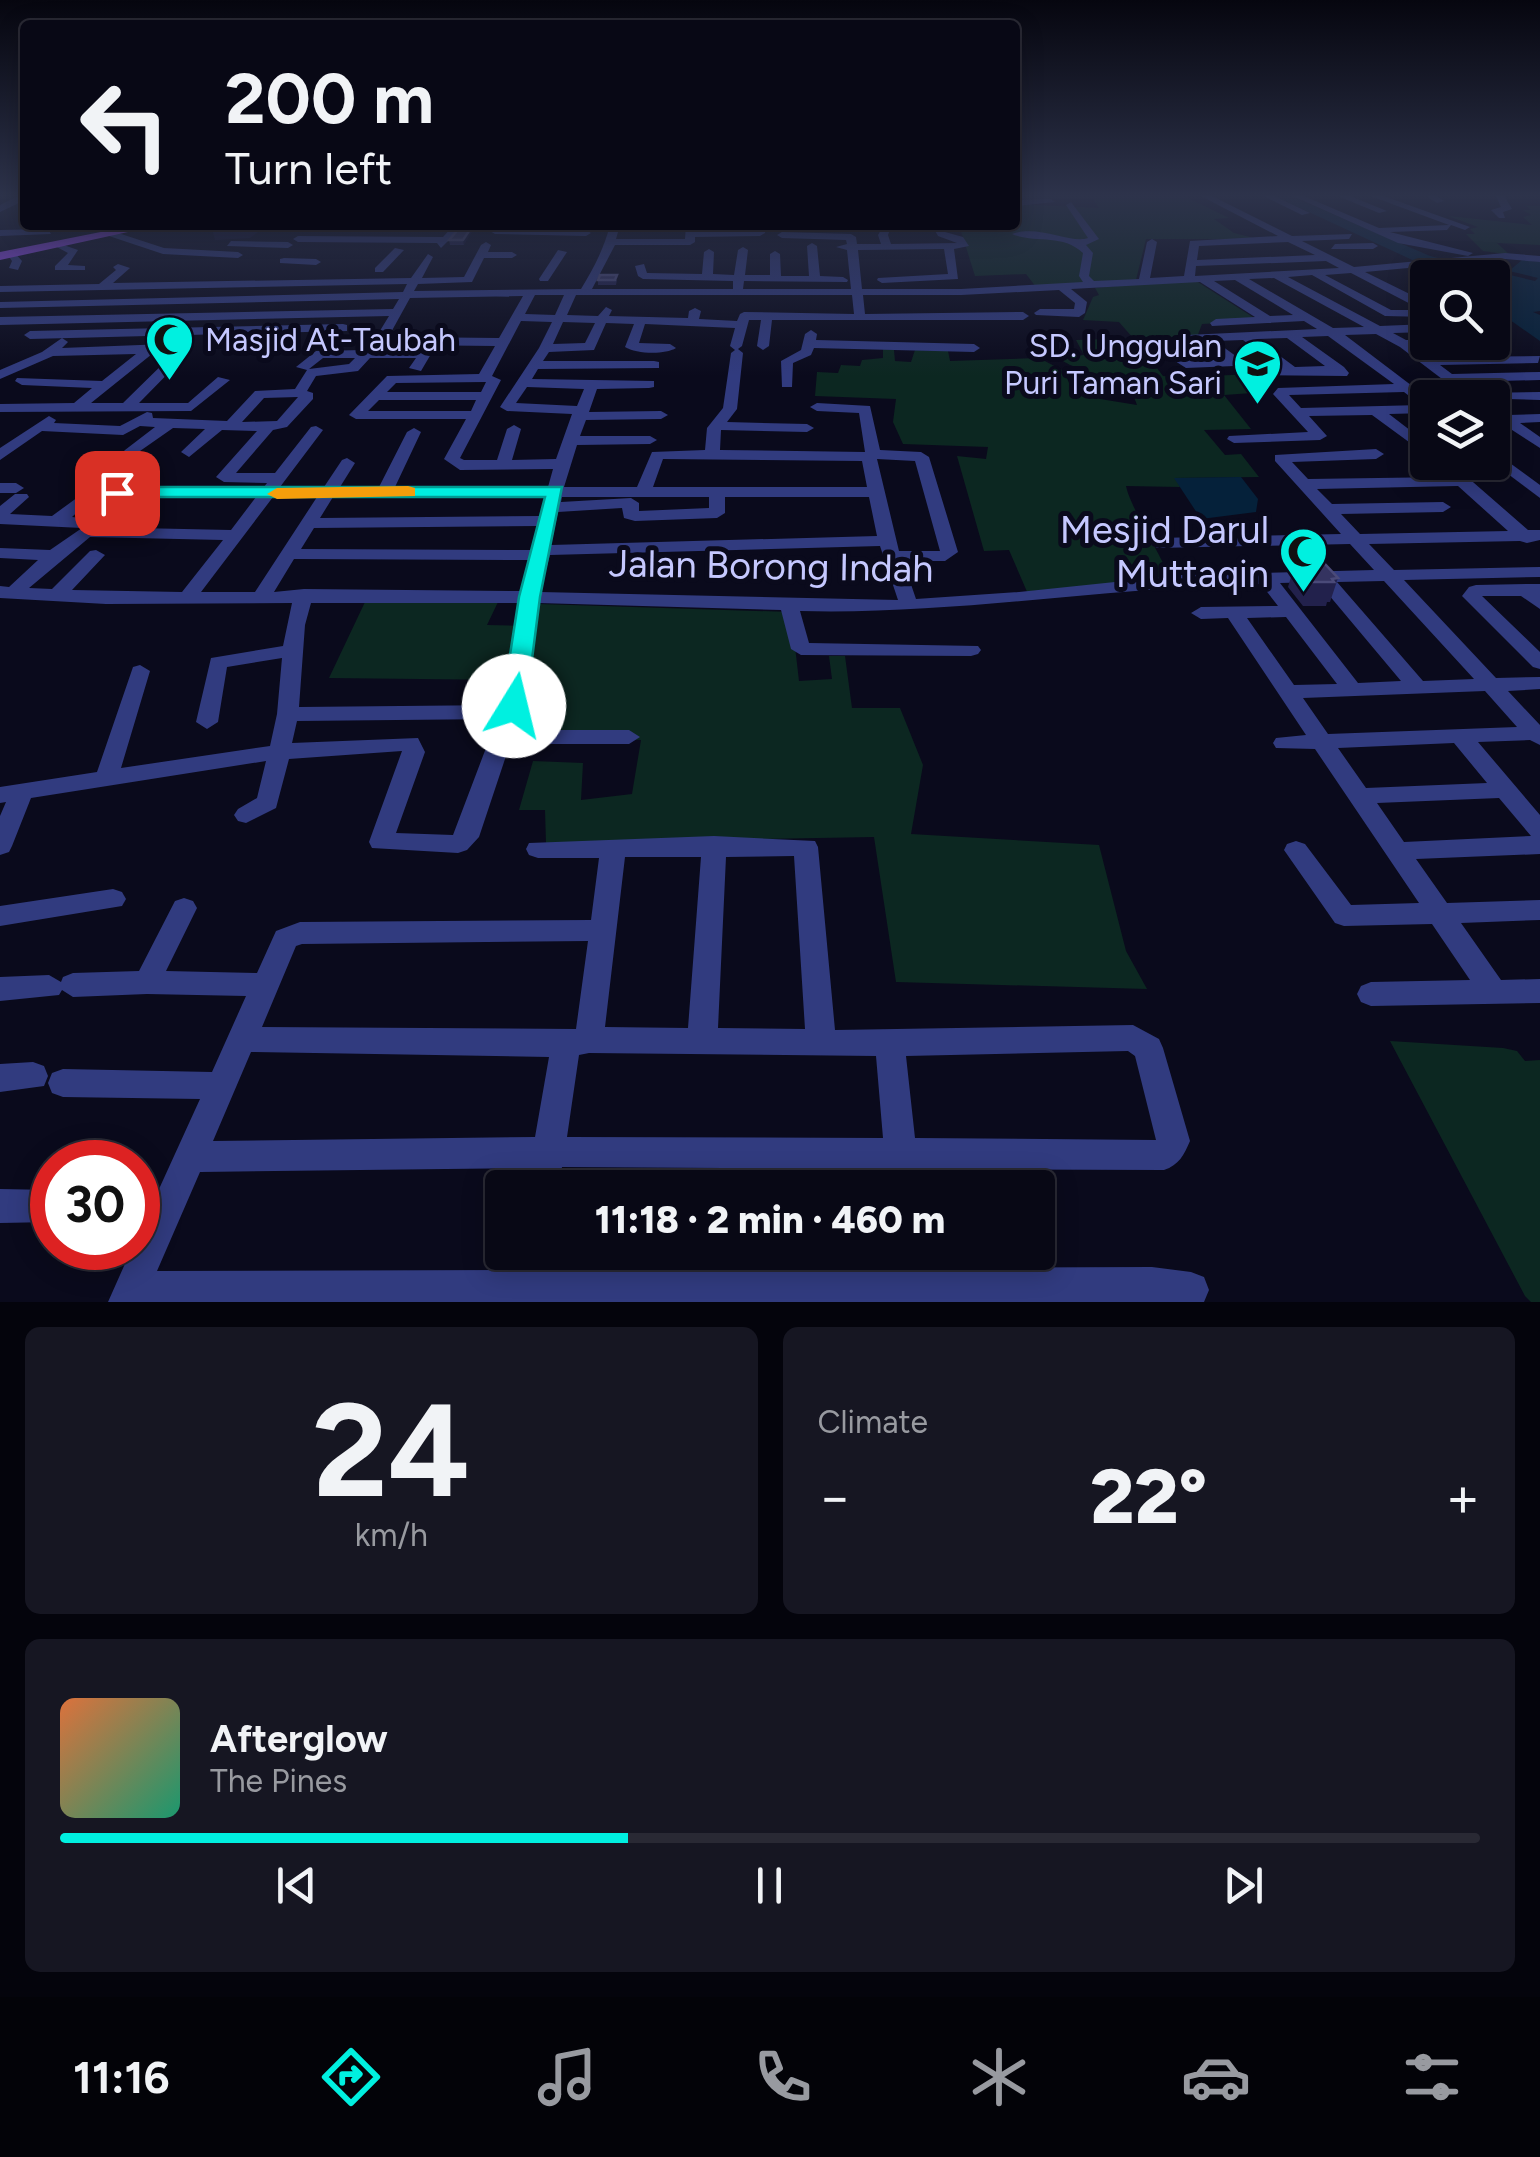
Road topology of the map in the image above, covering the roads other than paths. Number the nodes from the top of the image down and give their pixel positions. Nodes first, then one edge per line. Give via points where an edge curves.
1 (776, 254) dead end
2 (11, 255) edge
3 (71, 255) edge
4 (232, 255) edge
5 (238, 255) joint
6 (394, 255) edge
7 (432, 255) edge
8 (481, 255) edge
9 (496, 255) edge
10 (560, 255) edge
11 (604, 255) edge
12 (709, 255) edge
13 (742, 255) edge
14 (813, 255) edge
15 (828, 255) edge
16 (853, 255) edge
17 (877, 255) edge
18 (951, 255) edge
19 (1088, 255) edge
20 (1149, 255) edge
21 (1193, 255) edge
22 (1261, 255) edge
23 (1261, 255) edge
24 (1325, 255) edge
25 (1494, 255) edge
26 (266, 256) dead end
27 (1505, 256) junction
28 (1193, 258) junction
29 (1540, 258) edge
30 (1470, 260) edge
31 (514, 261) dead end
32 (284, 262) dead end
33 (311, 265) junction
34 (640, 266) dead end
35 (118, 267) dead end
36 (14, 268) dead end
37 (81, 268) dead end
38 (918, 268) junction
39 (855, 269) junction
40 (1410, 269) edge
41 (379, 270) junction
42 (158, 271) dead end
43 (1361, 272) junction
44 (1314, 273) junction
45 (1276, 275) junction
46 (1236, 276) junction
47 (415, 277) junction
48 (707, 277) junction
49 (740, 278) junction
50 (1195, 278) junction
51 (544, 279) junction
52 (776, 279) junction
53 (591, 280) junction
54 (815, 280) junction
55 (1144, 281) junction
56 (288, 284) junction
57 (137, 286) junction
58 (162, 286) junction
59 (470, 286) junction
60 (1093, 286) junction
61 (102, 287) junction
62 (70, 288) junction
63 (1063, 288) junction
64 (0, 289) edge
65 (531, 292) junction
66 (578, 293) junction
67 (612, 294) junction
68 (736, 294) junction
69 (406, 296) junction
70 (1410, 298) edge
71 (274, 299) junction
72 (142, 302) junction
73 (0, 304) edge
74 (50, 304) junction
75 (696, 304) dead end
76 (462, 310) dead end
77 (1410, 311) edge
78 (397, 312) junction
79 (816, 312) junction
80 (354, 313) junction
81 (1040, 313) dead end
82 (260, 315) junction
83 (217, 316) junction
84 (767, 316) junction
85 (1023, 316) dead end
86 (122, 318) junction
87 (517, 318) junction
88 (558, 318) junction
89 (860, 318) junction
90 (1304, 318) junction
91 (84, 319) junction
92 (602, 319) junction
93 (50, 320) junction
94 (448, 320) dead end
95 (641, 320) junction
96 (1268, 320) junction
97 (687, 321) junction
98 (2, 322) edge
99 (1216, 323) dead end
100 (740, 326) junction
101 (1410, 328) edge
102 (1374, 329) junction
103 (202, 332) junction
104 (1329, 332) junction
105 (1290, 334) junction
106 (30, 335) junction
107 (67, 335) junction
108 (1247, 337) junction
109 (438, 341) junction
110 (379, 342) junction
111 (502, 342) junction
112 (810, 344) junction
113 (1404, 344) junction
114 (1410, 344) edge
115 (1510, 344) edge
116 (15, 346) dead end
117 (762, 346) dead end
118 (545, 348) junction
119 (974, 348) dead end
120 (185, 349) junction
121 (149, 350) junction
122 (1168, 351) dead end
123 (366, 354) junction
124 (50, 358) junction
125 (1539, 359) edge
126 (1232, 362) junction
127 (1427, 362) junction
128 (78, 364) dead end
129 (134, 364) junction
130 (534, 365) junction
131 (654, 365) dead end
132 (303, 367) dead end
133 (416, 368) dead end
134 (1292, 370) junction
135 (1339, 370) junction
136 (23, 373) junction
137 (0, 375) edge
138 (1540, 376) edge
139 (484, 378) junction
140 (1450, 378) junction
141 (223, 380) dead end
142 (1453, 380) edge
143 (522, 383) junction
144 (108, 384) junction
145 (648, 384) dead end
146 (786, 384) dead end
147 (592, 385) junction
148 (1357, 388) junction
149 (1408, 388) joint
150 (299, 394) junction
151 (374, 396) junction
152 (484, 396) junction
153 (1510, 396) edge
154 (1540, 396) edge
155 (130, 405) junction
156 (73, 406) junction
157 (160, 406) junction
158 (816, 407) dead end
159 (1410, 407) edge
160 (0, 408) edge
161 (1374, 410) junction
162 (1298, 412) junction
163 (580, 413) junction
164 (474, 415) junction
165 (662, 416) dead end
166 (1540, 418) edge
167 (1510, 421) edge
168 (140, 422) junction
169 (170, 423) junction
170 (268, 426) junction
171 (717, 426) junction
172 (40, 427) junction
173 (223, 427) junction
174 (1510, 427) edge
175 (808, 428) dead end
176 (514, 429) dead end
177 (316, 430) dead end
178 (414, 432) dead end
179 (1400, 432) junction
180 (1410, 432) edge
181 (1234, 439) dead end
182 (1410, 439) edge
183 (650, 440) dead end
184 (568, 441) junction
185 (1540, 444) edge
186 (189, 452) dead end
187 (1540, 452) edge
188 (130, 453) dead end
189 (1510, 453) edge
190 (712, 454) junction
191 (1376, 454) dead end
192 (0, 455) edge
193 (871, 455) junction
194 (692, 460) dead end
195 (752, 461) dead end
196 (347, 463) dead end
197 (806, 463) dead end
198 (562, 464) junction
199 (503, 465) junction
200 (1510, 469) edge
201 (278, 478) junction
202 (1462, 481) joint
203 (1415, 482) junction
204 (121, 484) dead end
205 (1304, 484) junction
206 (644, 489) junction
207 (683, 489) junction
208 (717, 490) junction
209 (750, 490) junction
210 (802, 490) junction
211 (12, 491) edge
212 (330, 492) junction
213 (384, 492) junction
214 (876, 492) junction
215 (1540, 493) edge
216 (89, 494) dead end
217 (266, 494) junction
218 (552, 506) junction
219 (1443, 507) junction
220 (1327, 508) junction
221 (0, 516) edge
222 (56, 522) junction
223 (86, 523) dead end
224 (311, 523) junction
225 (236, 535) junction
226 (1532, 536) edge
227 (1476, 537) junction
228 (1354, 539) junction
229 (1157, 543) dead end
230 (1195, 543) junction
231 (890, 549) junction
232 (1540, 549) edge
233 (542, 552) junction
234 (0, 554) edge
235 (290, 554) junction
236 (96, 555) dead end
237 (54, 556) junction
238 (1540, 572) edge
239 (1386, 574) junction
240 (1322, 576) junction
241 (1218, 578) junction
242 (1266, 578) junction
243 (7, 592) edge
244 (1535, 594) edge
245 (304, 595) junction
246 (56, 596) junction
247 (262, 596) junction
248 (529, 597) junction
249 (187, 598) junction
250 (909, 605) junction
251 (790, 607) junction
252 (1290, 612) junction
253 (1201, 613) dead end
254 (1234, 613) junction
255 (971, 650) dead end
256 (292, 651) junction
257 (1540, 663) edge
258 (140, 672) dead end
259 (1487, 682) junction
260 (1540, 683) edge
261 (1416, 687) junction
262 (1352, 690) junction
263 (1286, 692) junction
264 (510, 712) junction
265 (288, 714) junction
266 (208, 722) dead end
267 (1538, 735) edge
268 (500, 737) junction
269 (629, 738) dead end
270 (1462, 738) junction
271 (1318, 742) junction
272 (1284, 743) dead end
273 (276, 752) junction
274 (106, 780) junction
275 (1506, 790) junction
276 (10, 794) edge
277 (1360, 796) junction
278 (246, 815) dead end
279 (1540, 831) edge
280 (2, 838) edge
281 (714, 845) junction
282 (1540, 845) edge
283 (538, 849) dead end
284 (613, 850) junction
285 (1296, 850) dead end
286 (1396, 851) junction
287 (113, 899) dead end
288 (0, 904) edge
289 (184, 908) dead end
290 (1540, 910) edge
291 (1438, 914) junction
292 (0, 916) edge
293 (602, 930) junction
294 (147, 982) junction
295 (263, 985) junction
296 (0, 989) edge
297 (1540, 991) edge
298 (1494, 993) junction
299 (1371, 994) dead end
300 (240, 1040) junction
301 (821, 1041) junction
302 (577, 1042) junction
303 (702, 1043) junction
304 (890, 1043) junction
305 (0, 1078) edge
306 (220, 1086) junction
307 (548, 1152) junction
308 (901, 1154) junction
309 (189, 1157) junction
310 (545, 1170) edge
311 (902, 1170) edge
312 (160, 1196) edge
313 (0, 1206) edge
314 (30, 1206) edge
315 (136, 1270) edge
316 (846, 1270) edge
317 (938, 1270) edge
318 (528, 1280) edge
319 (1191, 1290) dead end
320 (129, 1295) edge
321 (226, 1295) edge

1 - 52 street
2 - 36 street
3 - 37 street via 59,268
4 - 5 street
5 - 26 street
6 - 41 street
7 - 47 street
8 - 59 street
9 - 31 street
10 - 51 street
11 - 53 street
12 - 48 street
13 - 49 street
14 - 54 street
15 - 39 street
16 - 39 street
17 - 39 street
18 - 38 street via 956,276
19 - 60 street via 1084,276
20 - 55 street
21 - 28 street
22 - 28 street
23 - 28 street
24 - 43 street
25 - 27 street
27 - 29 street
27 - 30 street
28 - 50 street
32 - 33 street
33 - 41 street
33 - 56 street
33 - 58 street via 184,272
34 - 48 street via 640,276
35 - 61 street via 125,268
38 - 39 street
38 - 39 street
39 - 54 street
39 - 63 street
39 - 68 street
39 - 89 street
40 - 43 street
41 - 47 street
42 - 57 street
43 - 44 street
43 - 70 street
44 - 45 street
44 - 77 street via 1389,314
45 - 46 street
45 - 102 street
46 - 50 street
46 - 90 street
47 - 56 street
47 - 59 street
47 - 69 street
48 - 49 street
49 - 52 street
49 - 68 street
50 - 55 street
50 - 96 street
51 - 53 street
51 - 59 street
52 - 54 street
53 - 66 street
55 - 60 street
56 - 58 street
56 - 71 street
57 - 58 street
57 - 61 street
58 - 72 street
59 - 65 street
59 - 69 street
59 - 76 street
60 - 63 street
61 - 62 street
62 - 64 street
62 - 74 street
63 - 81 street via 1081,302 1079,312
65 - 66 street
65 - 87 street
66 - 67 street
66 - 88 street
67 - 68 street
67 - 92 street
69 - 71 street
69 - 78 street
71 - 72 street
71 - 82 street
72 - 74 street
72 - 86 street
73 - 74 street
75 - 97 street
78 - 80 street
78 - 110 street
79 - 84 street
79 - 89 street
79 - 112 street
80 - 82 street
80 - 103 street via 339,333
82 - 83 street
83 - 86 street
83 - 103 street
84 - 100 street via 742,316
84 - 117 street
85 - 89 street
86 - 91 street
87 - 88 street
87 - 111 street
88 - 92 street
88 - 118 street
90 - 96 street
90 - 104 street
91 - 93 street
91 - 107 street
92 - 95 street
92 - 118 street via 590,348
93 - 98 street
93 - 106 street
94 - 109 street
95 - 97 street
95 - 97 street via 632,347 670,346
96 - 99 street
97 - 100 street via 709,329
100 - 171 street via 730,408
101 - 102 street
102 - 104 street
102 - 113 street
103 - 107 street
103 - 120 street
104 - 105 street
104 - 149 street
105 - 108 street
105 - 135 street
106 - 107 street
106 - 116 street
107 - 124 street
108 - 126 street via 1197,338
108 - 134 street
109 - 110 street
109 - 111 street
110 - 123 street
111 - 139 street
112 - 119 street
112 - 146 street via 787,361
113 - 114 street
113 - 127 street
115 - 125 street
118 - 130 street
120 - 121 street
120 - 124 street
120 - 155 street
121 - 124 street
121 - 129 street
122 - 126 street via 1186,364
123 - 132 street via 320,354
123 - 133 street via 424,354
123 - 150 street via 351,369 312,372
124 - 136 street
125 - 127 street
126 - 134 street via 1245,371
127 - 140 street
128 - 129 street
129 - 144 street
130 - 131 street
130 - 143 street
134 - 135 street
135 - 148 street
136 - 137 street
136 - 144 street
138 - 140 street
139 - 151 street via 394,379
139 - 152 street via 494,380
140 - 142 street
141 - 157 street via 195,406
143 - 147 street
143 - 163 street via 508,408
144 - 156 street
145 - 147 street
147 - 163 street
148 - 149 street
148 - 162 street via 1280,392
150 - 170 street via 308,396 280,426
150 - 173 street via 260,394
151 - 152 street
151 - 164 street via 356,416
152 - 164 street
153 - 154 street
155 - 156 street
155 - 157 street
156 - 160 street
156 - 172 street
157 - 168 street
158 - 193 street via 865,409
159 - 161 street
161 - 162 street
161 - 179 street
162 - 181 street via 1320,436
163 - 165 street
163 - 184 street
164 - 199 street via 453,462
166 - 167 street
168 - 169 street
168 - 172 street via 123,431
169 - 173 street
169 - 188 street
170 - 173 street
170 - 201 street via 224,477
171 - 175 street
171 - 190 street
172 - 192 street
173 - 186 street
174 - 185 street
176 - 199 street
177 - 201 street
178 - 213 street
179 - 180 street
179 - 182 street
183 - 184 street
184 - 198 street
187 - 189 street
190 - 193 street
190 - 206 street via 657,456
191 - 205 street via 1280,458
193 - 214 street
193 - 231 street via 922,457 949,552
194 - 207 street
195 - 209 street
196 - 212 street
197 - 210 street
198 - 199 street
198 - 218 street
200 - 215 street
201 - 217 street
202 - 203 street
202 - 226 street
203 - 205 street
203 - 219 street
204 - 217 street via 114,492
205 - 220 street
206 - 207 street
206 - 218 street
207 - 208 street
208 - 209 street
208 - 218 street via 720,511 692,514 630,516
209 - 210 street
210 - 214 street
211 - 221 street
212 - 213 street
212 - 217 street
212 - 224 street
213 - 218 street
214 - 231 street
216 - 222 street
217 - 225 street
218 - 224 street
218 - 233 street
219 - 220 street
219 - 227 street
220 - 228 street
221 - 222 street
222 - 223 street
224 - 235 street
225 - 237 street via 113,524 82,533
225 - 249 street
226 - 227 street
226 - 232 street
227 - 228 street
228 - 230 street
228 - 239 street
229 - 230 street
230 - 241 street
231 - 233 street
231 - 250 street
233 - 235 street
233 - 248 street
234 - 237 street
235 - 247 street
236 - 246 street
237 - 243 street
238 - 239 street, Jalan Borong Indah
239 - 240 street, Jalan Borong Indah
239 - 259 street
240 - 242 street, Jalan Borong Indah
240 - 261 street
241 - 242 street, Jalan Borong Indah
241 - 250 street, Jalan Borong Indah
242 - 252 street
243 - 246 street, Jalan Borong Indah
244 - 257 street via 1471,596
245 - 247 street, Jalan Borong Indah
245 - 248 street, Jalan Borong Indah
245 - 256 street
246 - 249 street, Jalan Borong Indah
247 - 249 street, Jalan Borong Indah
248 - 251 street, Jalan Borong Indah
248 - 264 street
250 - 251 street, Jalan Borong Indah
251 - 255 street via 801,650
252 - 254 street
252 - 262 street
253 - 254 street
254 - 263 street
256 - 265 street
256 - 266 street via 218,662
258 - 274 street
259 - 260 street
259 - 261 street
259 - 267 street
261 - 262 street
262 - 263 street
263 - 271 street
264 - 265 street
264 - 268 street
265 - 273 street
267 - 270 street
268 - 269 street
268 - 273 street via 467,837 458,844 381,842 414,745
270 - 271 street
270 - 275 street
271 - 272 street
271 - 277 street
273 - 274 street
273 - 278 street via 266,804
274 - 276 street
275 - 277 street
275 - 279 street
276 - 280 street
277 - 286 street
281 - 284 street
281 - 301 street via 808,850
281 - 303 street
282 - 286 street
283 - 284 street
284 - 293 street
285 - 291 street via 1342,916
286 - 291 street
287 - 292 street
288 - 292 street
289 - 294 street
290 - 291 street
291 - 298 street
293 - 295 street via 300,933 286,939
293 - 302 street
294 - 295 street
294 - 296 street
295 - 300 street
297 - 298 street
298 - 299 street
300 - 302 street
300 - 306 street
301 - 303 street
301 - 304 street
302 - 303 street
302 - 307 street
304 - 308 street
304 - 308 street via 1137,1039 1148,1048 1174,1141 1164,1155
305 - 306 street
306 - 309 street
307 - 308 street
307 - 309 street
307 - 310 street
308 - 311 street
309 - 312 street
313 - 314 street
315 - 320 street
316 - 318 street
317 - 319 street
318 - 321 street
320 - 321 street

